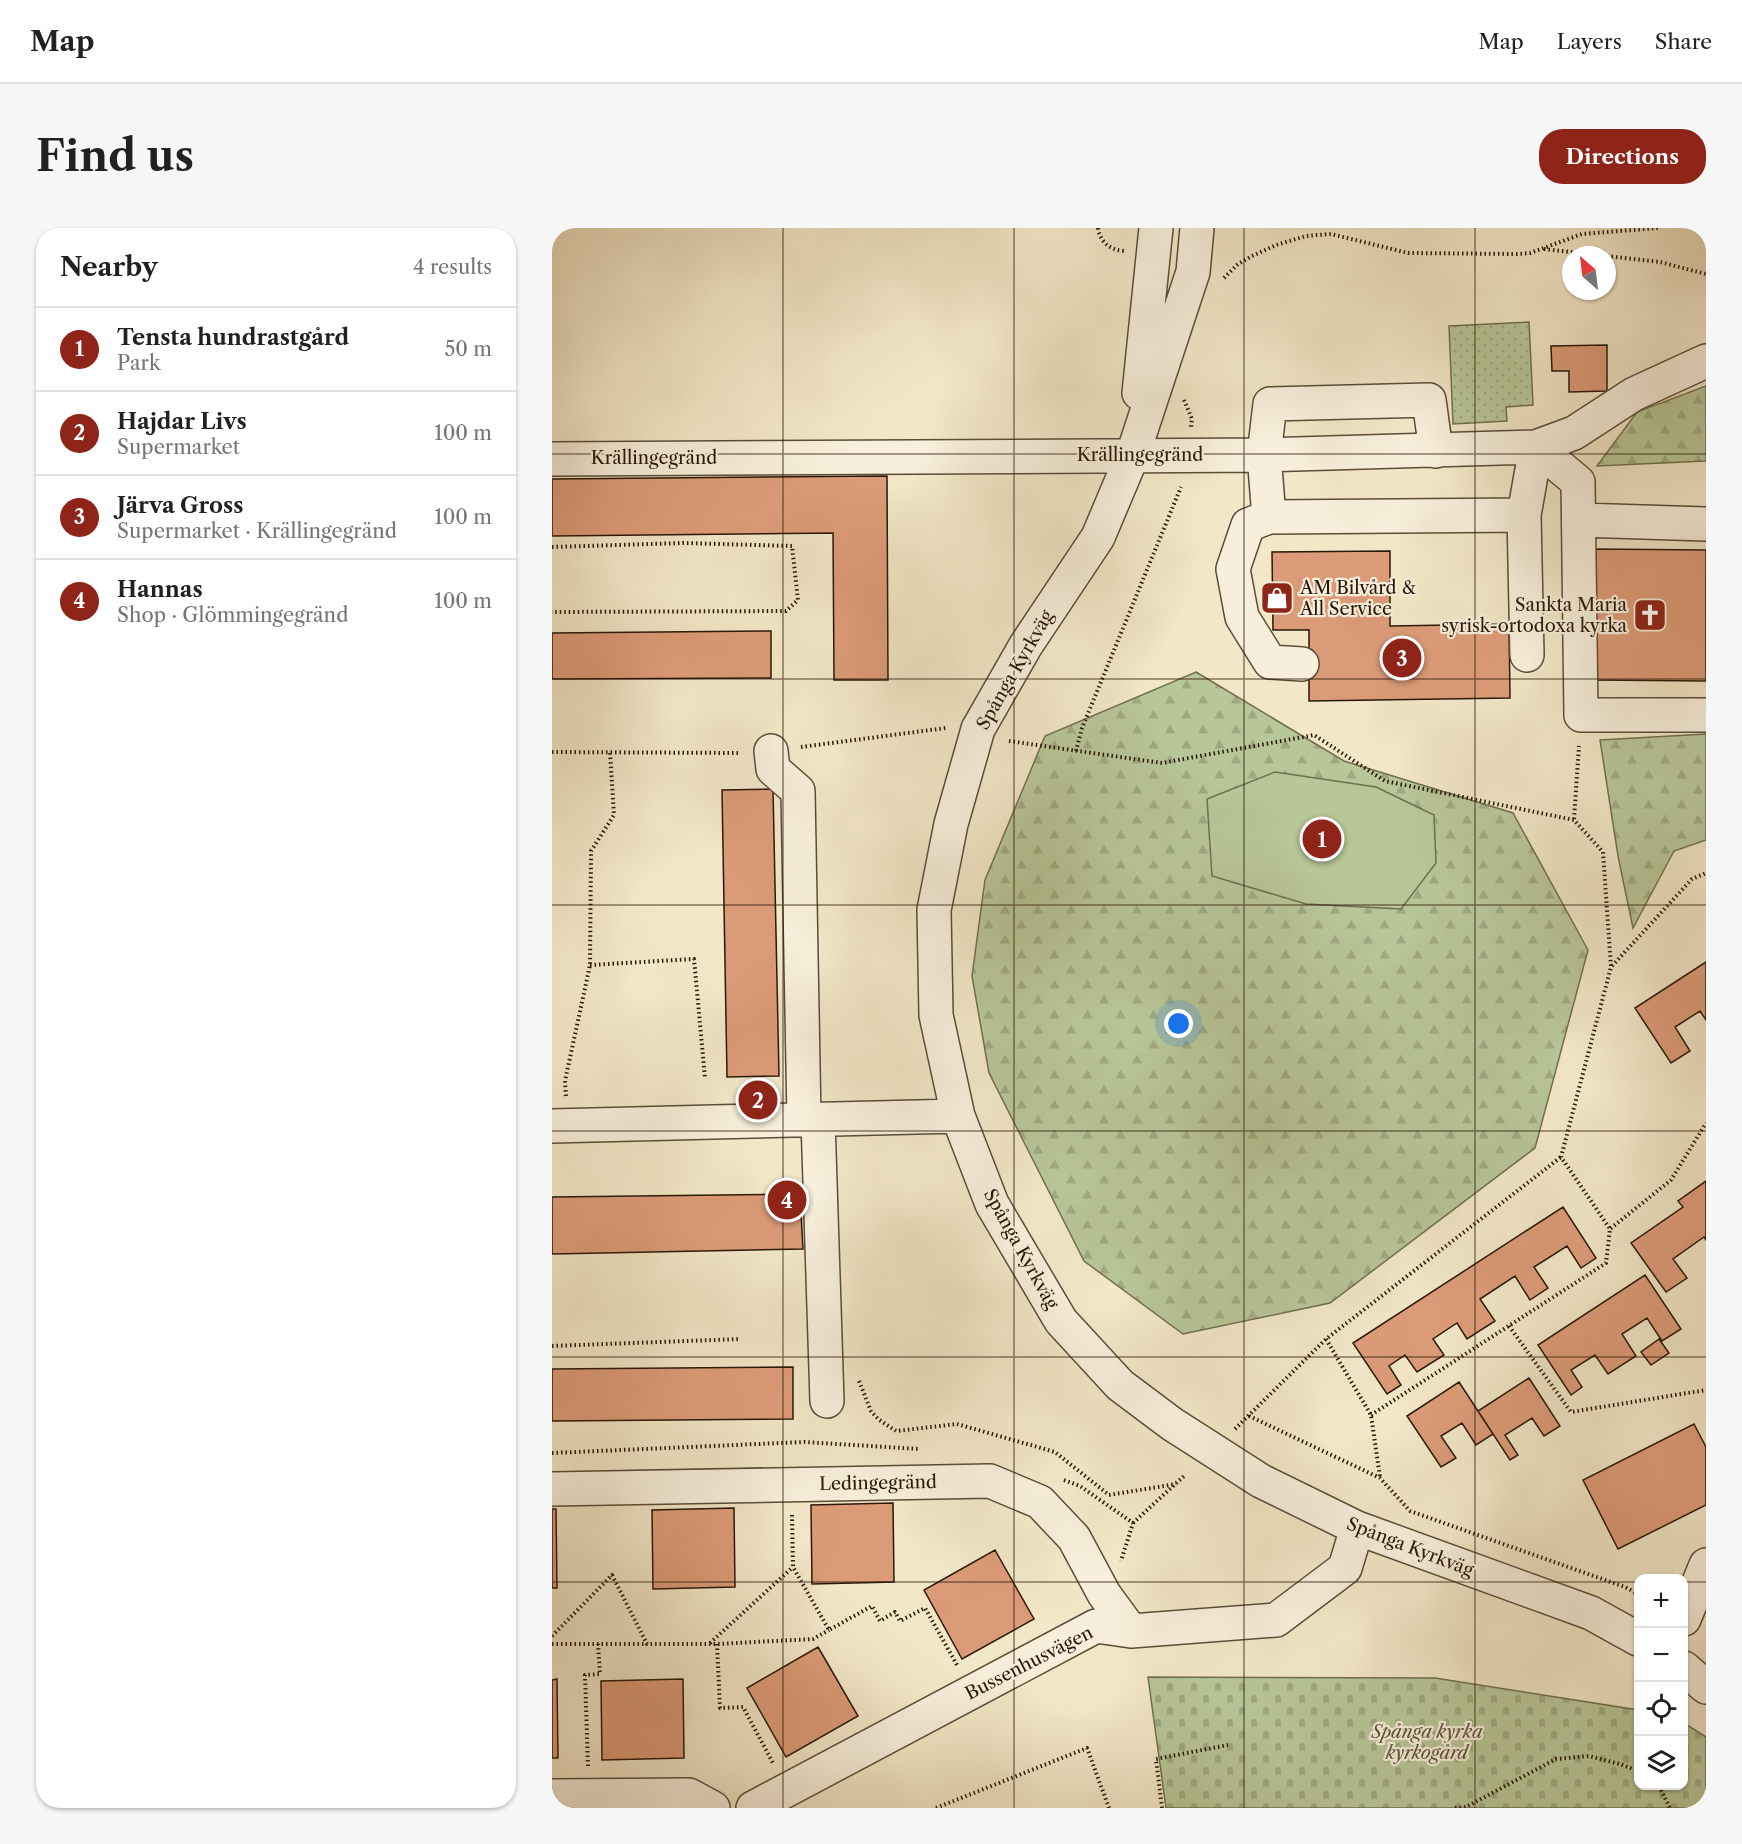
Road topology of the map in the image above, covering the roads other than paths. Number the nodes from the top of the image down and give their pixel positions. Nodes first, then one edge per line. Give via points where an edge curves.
1 (1156, 228) edge
2 (1197, 228) edge
3 (1706, 361) edge
4 (1536, 447) junction
5 (1436, 451) junction
6 (1133, 454) junction
7 (1264, 455) junction
8 (552, 459) edge
9 (1524, 515) junction
10 (1269, 517) junction
11 (1580, 520) junction
12 (1706, 524) edge
13 (1527, 655) dead end
14 (1302, 664) dead end
15 (1706, 715) edge
16 (771, 751) dead end
17 (957, 1116) junction
18 (811, 1120) junction
19 (552, 1126) edge
20 (827, 1401) dead end
21 (552, 1489) edge
22 (1357, 1528) junction
23 (1706, 1565) edge
24 (1688, 1607) edge
25 (1131, 1631) junction
26 (1634, 1637) edge
27 (1688, 1672) edge
28 (1706, 1687) edge
29 (552, 1796) edge
30 (713, 1808) edge
31 (753, 1808) edge

1 - 6 street, Spånga Kyrkväg
2 - 6 street, Spånga Kyrkväg via 1193,272
3 - 4 street, Krällingegränd via 1634,394 1574,433
4 - 5 street, Krällingegränd
4 - 9 street
4 - 11 street via 1578,482
5 - 7 street, Krällingegränd
5 - 7 street via 1429,400 1270,404
6 - 7 street, Krällingegränd
6 - 8 street, Krällingegränd
6 - 17 street, Spånga Kyrkväg via 1098,537 1026,645 978,729 951,824 934,910 936,1015
7 - 10 street
9 - 10 street
9 - 13 street
10 - 14 street via 1248,525 1233,569 1242,617 1270,662
11 - 12 street
11 - 15 street via 1581,716
16 - 18 street via 773,769 798,791
17 - 18 street
17 - 22 street, Spånga Kyrkväg via 992,1204 1061,1321 1120,1385 1261,1481
18 - 19 street
18 - 20 street
21 - 25 street, Ledingegränd via 990,1480 1040,1502 1074,1538 1104,1594
22 - 25 street, Bussenhusvägen via 1345,1568 1276,1620
22 - 26 street, Spånga Kyrkväg via 1591,1613
23 - 24 street
25 - 31 street, Bussenhusvägen via 1096,1626
27 - 28 street
29 - 30 street via 689,1795

